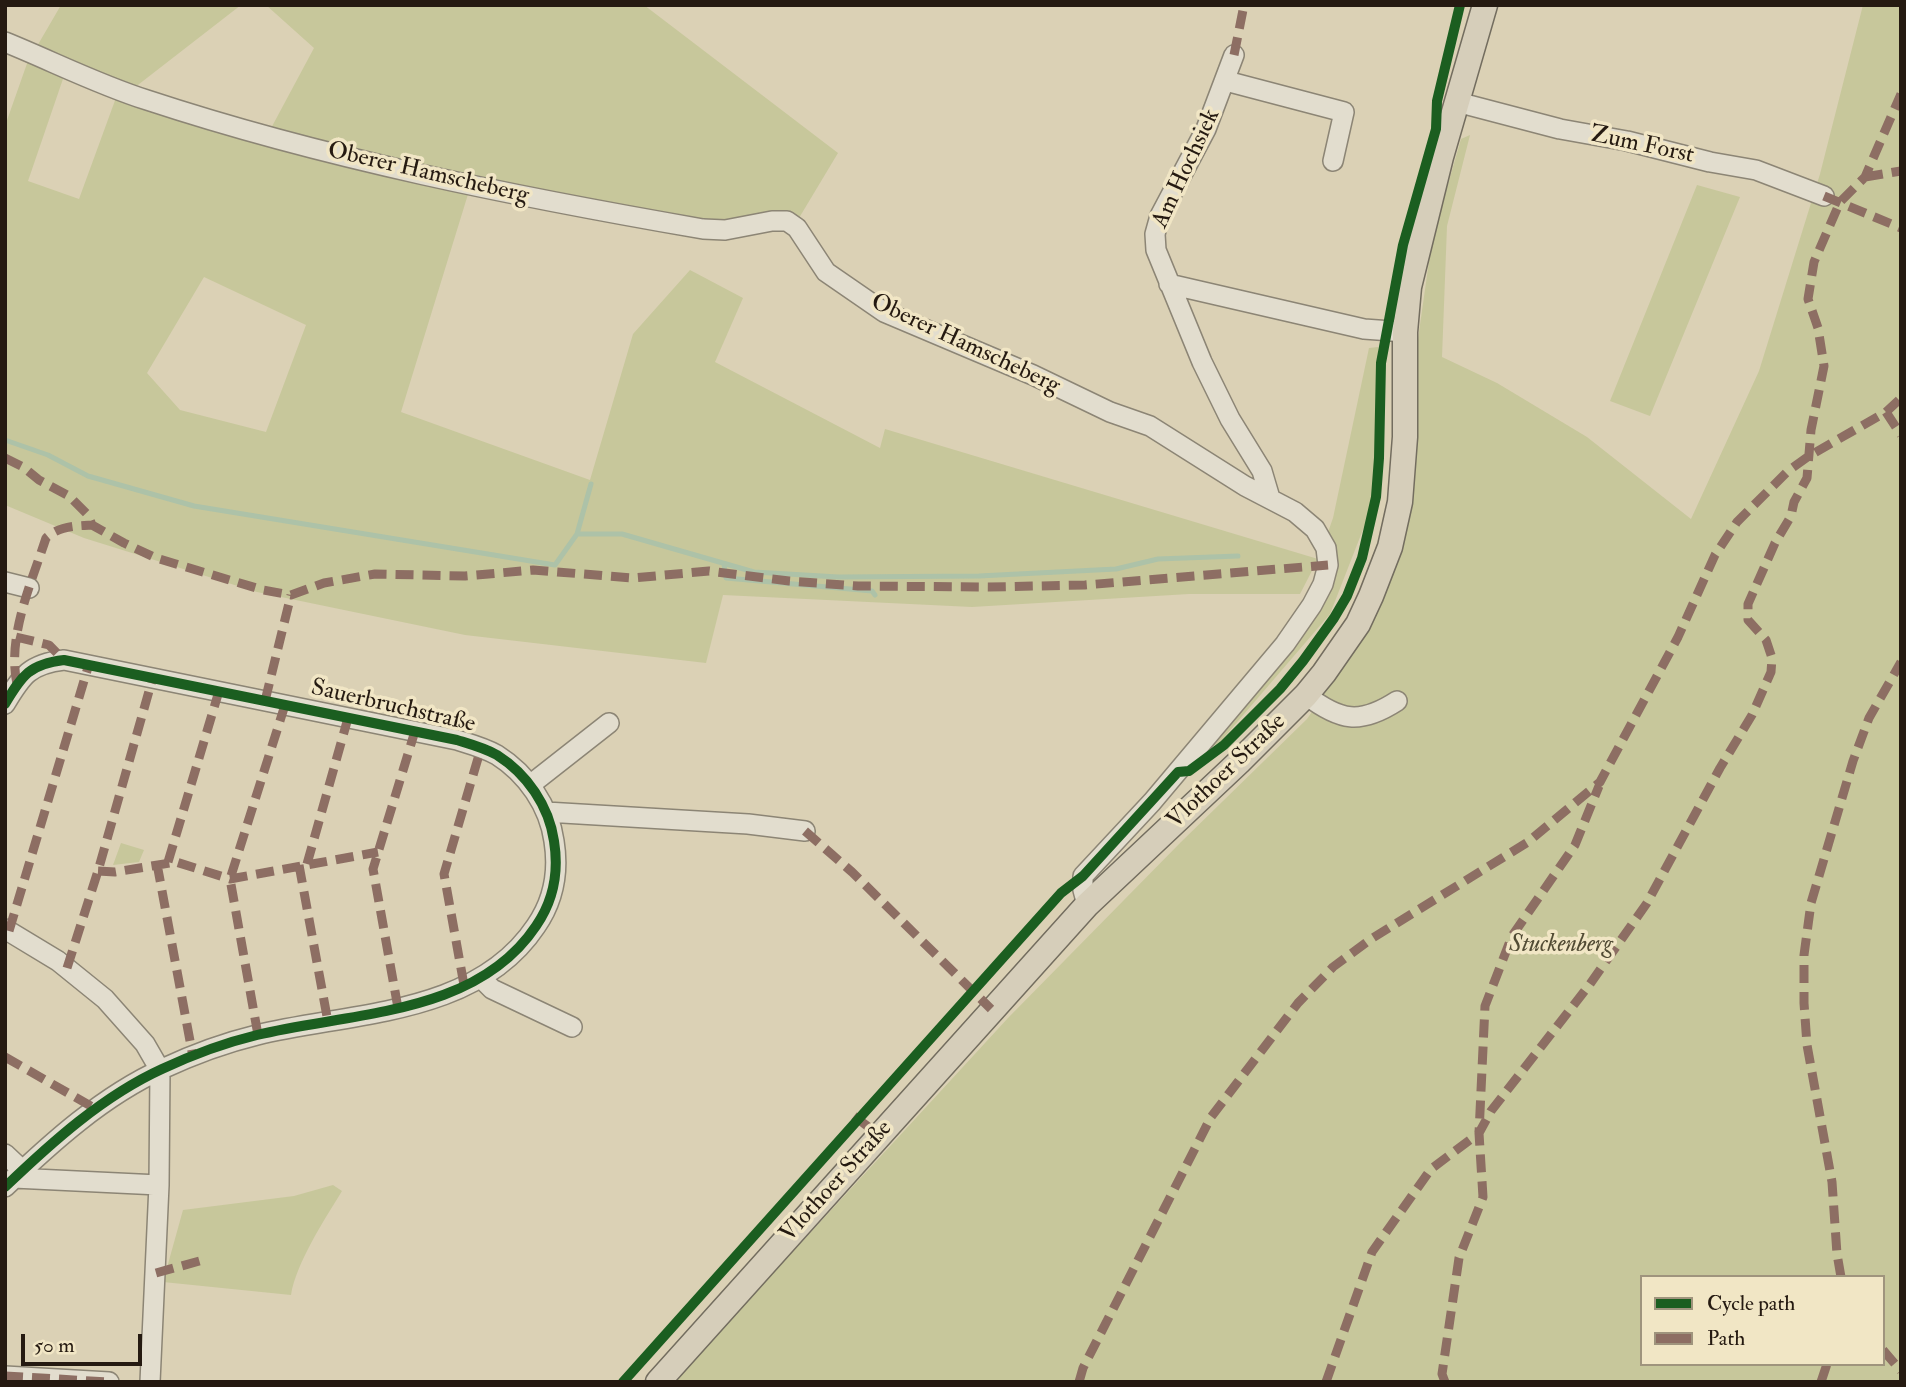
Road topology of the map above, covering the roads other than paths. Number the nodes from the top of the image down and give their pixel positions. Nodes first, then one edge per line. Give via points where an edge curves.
1 (1485, 5) edge
2 (5, 42) edge
3 (1234, 55) dead end
4 (1226, 80) junction
5 (1457, 102) junction
6 (1333, 161) dead end
7 (1824, 196) dead end
8 (1169, 284) junction
9 (1405, 332) junction
10 (1270, 498) junction
11 (5, 582) edge
12 (29, 588) dead end
13 (1306, 695) junction
14 (1397, 701) dead end
15 (5, 704) edge
16 (609, 723) dead end
17 (530, 785) junction
18 (546, 812) junction
19 (805, 831) dead end
20 (1087, 905) junction
21 (5, 929) edge
22 (481, 978) junction
23 (572, 1027) dead end
24 (160, 1070) junction
25 (5, 1154) edge
26 (14, 1178) edge
27 (159, 1185) junction
28 (5, 1376) edge
29 (109, 1382) edge
30 (150, 1382) edge
31 (658, 1382) edge

1 - 5 main road, Vlothoer Straße
2 - 10 street, Oberer Hamscheberg via 144,99 265,136 526,197 703,229 787,221 797,228 826,272 884,313 1150,426
3 - 4 street, Am Hochsiek
4 - 6 street via 1344,112
4 - 8 street, Am Hochsiek via 1206,130 1160,216 1156,250
5 - 7 street, Zum Forst via 1756,170
5 - 9 main road, Vlothoer Straße via 1422,229
8 - 9 street via 1364,329
8 - 10 street, Am Hochsiek via 1230,419 1262,471
9 - 13 main road, Vlothoer Straße via 1405,437 1400,502 1390,547 1358,624
10 - 20 street, Oberer Hamscheberg via 1315,529 1326,548 1323,584 1285,644 1083,876
11 - 12 street
13 - 14 street via 1346,717 1371,716
13 - 20 main road, Vlothoer Straße
15 - 17 street, Sauerbruchstraße via 27,672 45,662 64,660 457,740 496,755
16 - 17 street
17 - 18 street, Sauerbruchstraße
18 - 19 street
18 - 22 street, Sauerbruchstraße via 557,866 545,913 524,944
20 - 31 main road, Vlothoer Straße
21 - 24 street via 58,961 105,999 145,1044
22 - 23 street via 492,989
22 - 24 street, Sauerbruchstraße via 436,998 258,1035
24 - 26 street, Sauerbruchstraße via 96,1109
24 - 27 street
25 - 26 street
26 - 27 street
27 - 30 street
28 - 29 street

